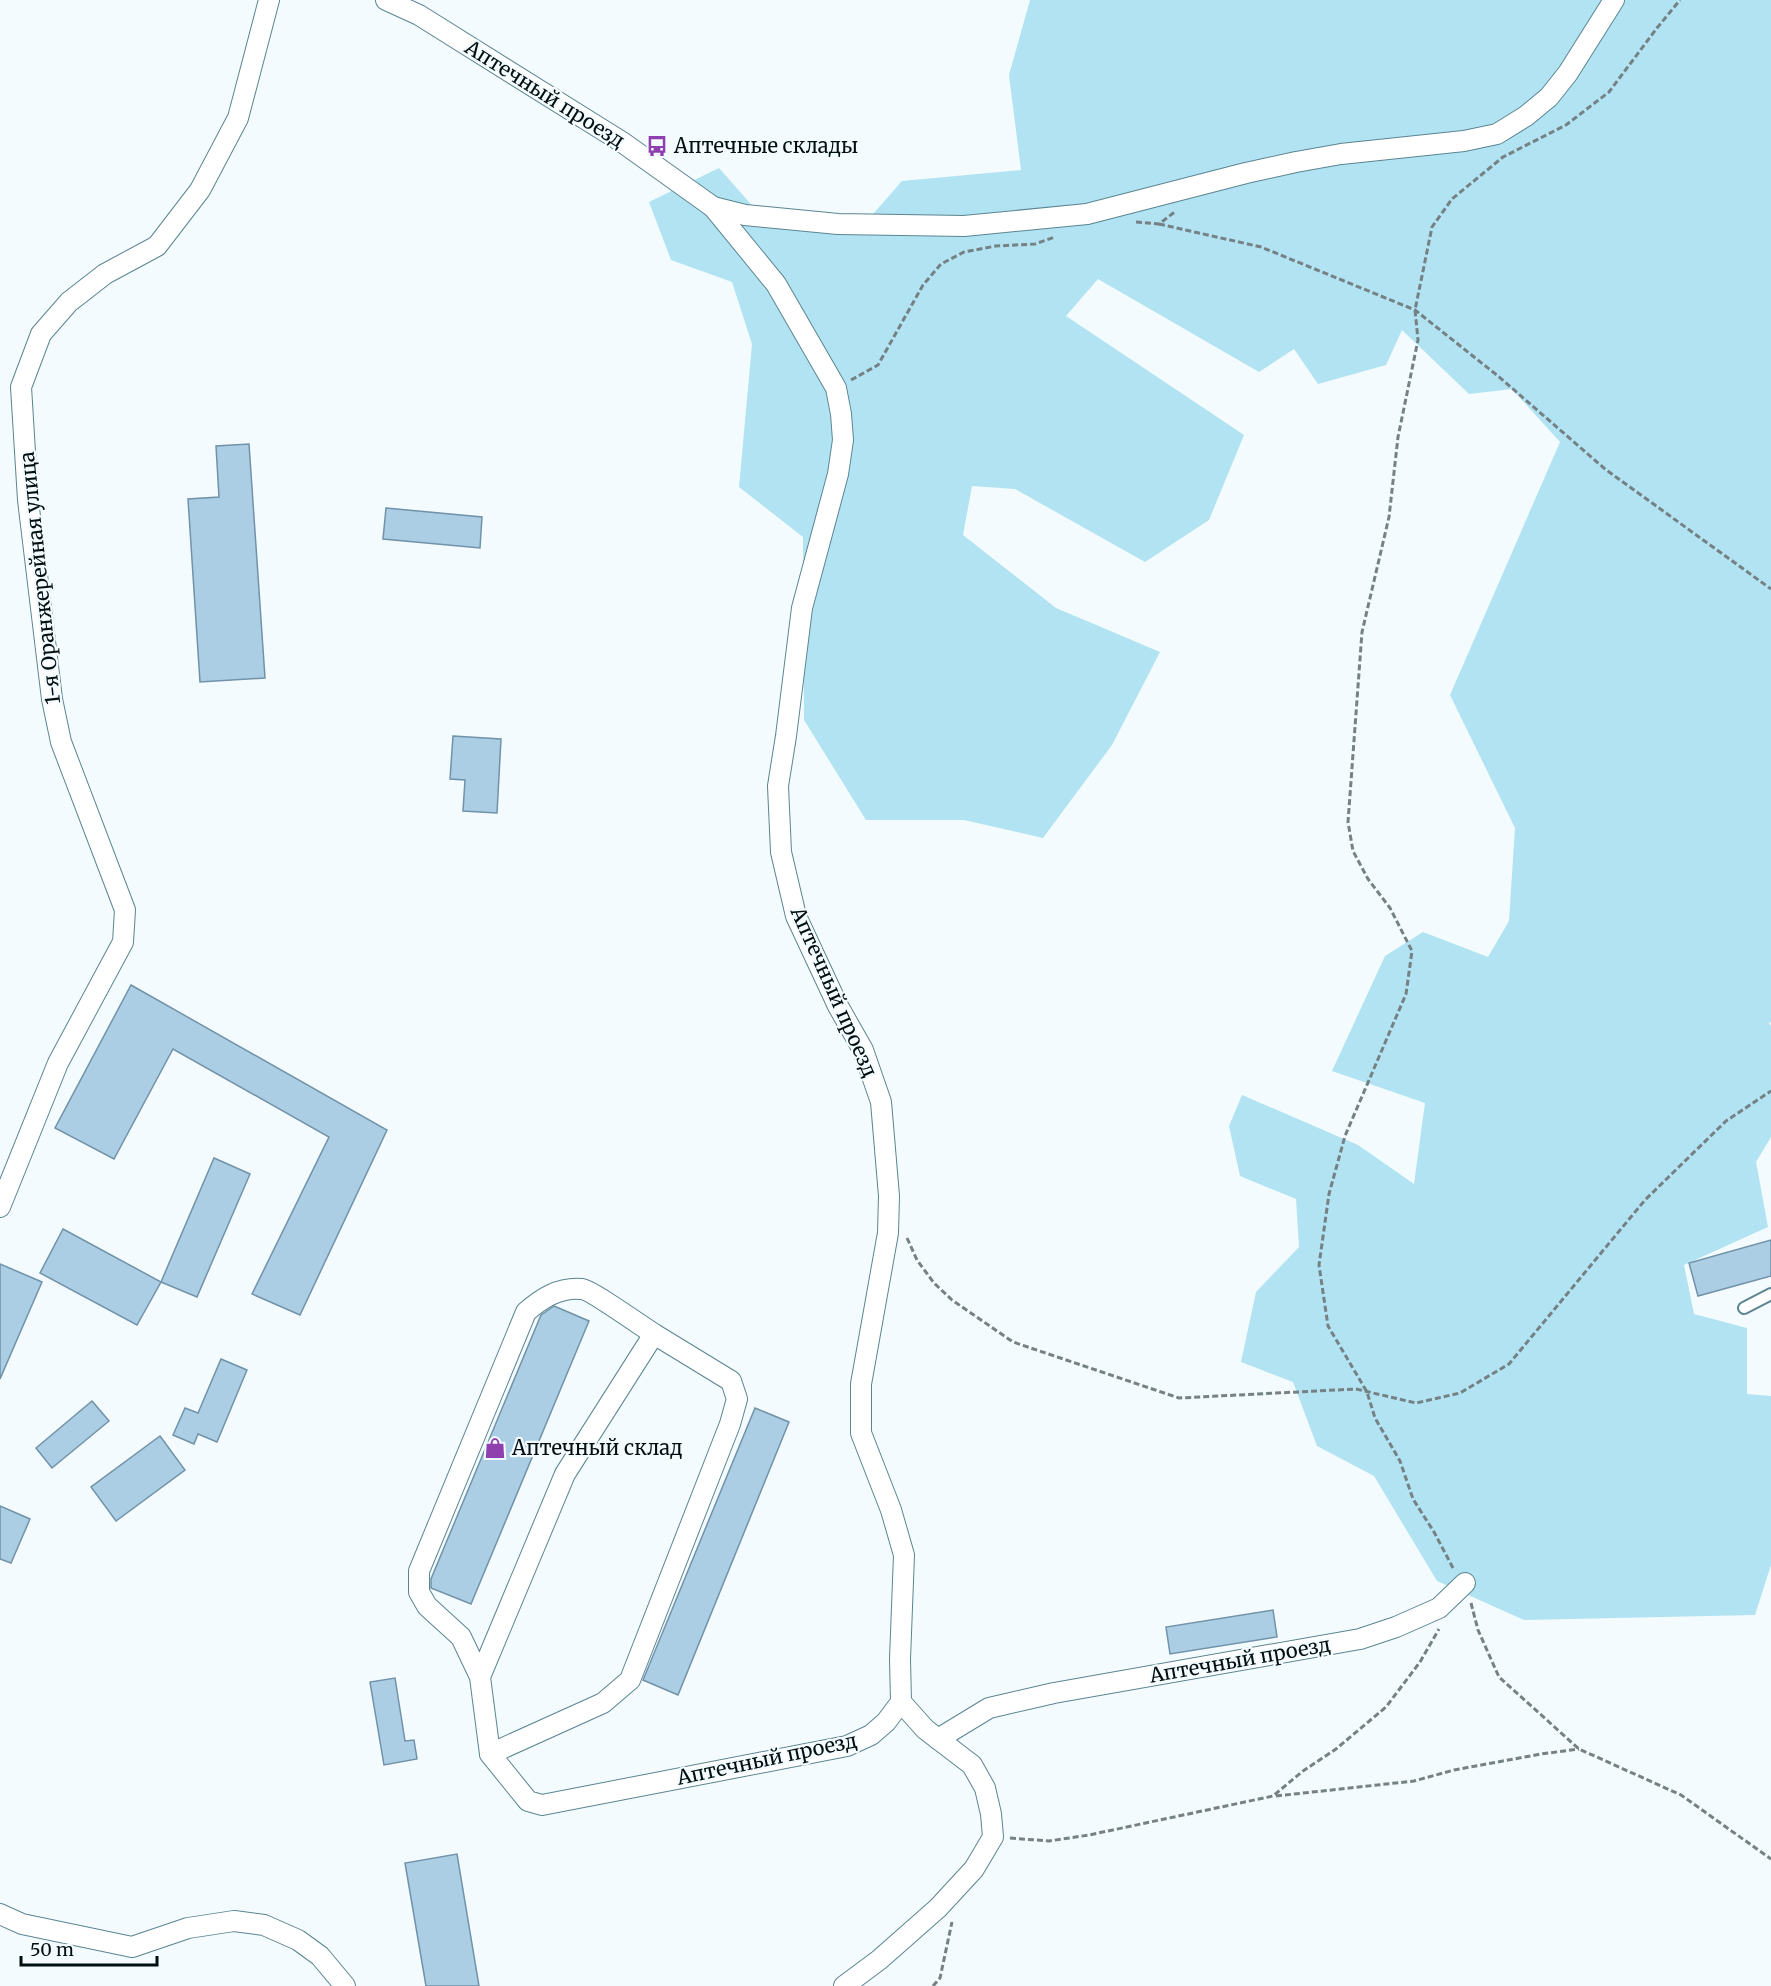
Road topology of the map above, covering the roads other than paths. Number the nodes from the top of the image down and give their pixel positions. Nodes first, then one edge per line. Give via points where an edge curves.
1 (269, 0) edge
2 (386, 0) edge
3 (1614, 0) edge
4 (713, 207) junction
5 (0, 1207) edge
6 (1771, 1294) edge
7 (1744, 1308) dead end
8 (654, 1334) junction
9 (1465, 1583) road end
10 (480, 1677) junction
11 (901, 1702) junction
12 (938, 1739) junction
13 (490, 1754) junction
14 (0, 1914) edge
15 (345, 1986) edge
16 (844, 1986) edge

1 - 5 street, 1-я Оранжерейная улица via 238,118 200,190 157,246 105,274 69,302 41,334 21,387 28,500 60,742 125,910 123,942 58,1063
2 - 4 street, Аптечный проезд via 419,15 622,142
3 - 4 street via 1549,97 1497,134 1296,162 1087,214 964,226 838,224 745,215
4 - 11 street, Аптечный проезд via 776,284 836,388 841,414 843,440 838,474 802,608 777,786 781,852 796,916 838,1006 864,1050 881,1102 888,1233 860,1406 861,1433 904,1555
6 - 7 lane
8 - 10 street via 565,1474
8 - 10 street via 584,1289 562,1290 543,1298 526,1312 419,1571 419,1593 427,1606 461,1637
8 - 13 street via 731,1381 737,1398 730,1424 630,1680 603,1703
9 - 12 street, Аптечный проезд via 1439,1608 1360,1639 1000,1705
10 - 13 street
11 - 12 street
11 - 13 street, Аптечный проезд via 871,1735 847,1746 542,1805 528,1801
12 - 16 street via 972,1765 985,1788 993,1837 974,1869 953,1893
14 - 15 street via 22,1924 132,1947 188,1928 234,1921 264,1925 298,1940 320,1956

